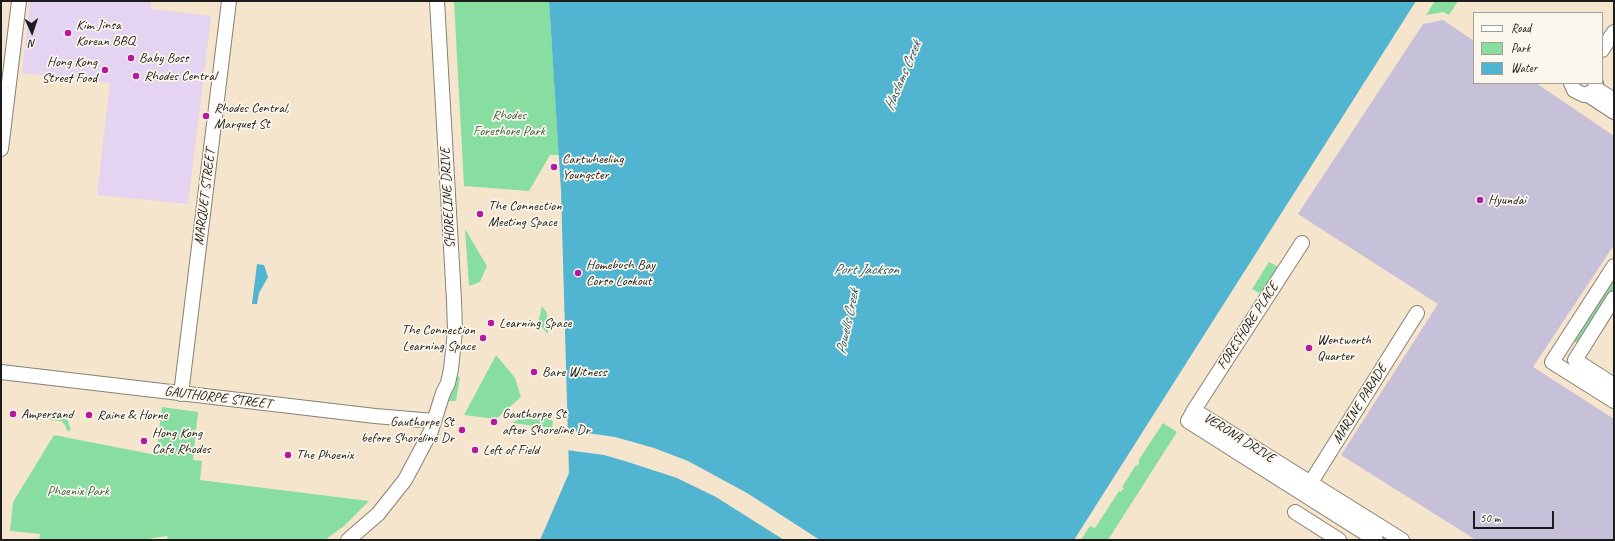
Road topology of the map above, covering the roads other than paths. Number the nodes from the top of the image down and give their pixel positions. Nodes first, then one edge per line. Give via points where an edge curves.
1 (19, 1) edge
2 (230, 1) edge
3 (428, 1) edge
4 (437, 1) edge
5 (1614, 32) edge
6 (1603, 48) edge
7 (1572, 84) edge
8 (1593, 88) edge
9 (1614, 100) edge
10 (1614, 112) edge
11 (1, 149) edge
12 (1302, 242) dead end
13 (1614, 266) edge
14 (1614, 298) edge
15 (1417, 313) dead end
16 (1575, 360) junction
17 (1552, 362) junction
18 (1, 372) edge
19 (1614, 385) edge
20 (443, 393) junction
21 (181, 394) junction
22 (1614, 401) edge
23 (1194, 410) joint
24 (434, 421) junction
25 (1307, 489) junction
26 (1295, 512) dead end
27 (348, 540) edge
28 (1339, 540) edge
29 (1376, 540) edge
30 (1402, 540) edge

1 - 11 street
2 - 21 street, MARQUET STREET
3 - 20 street, SHORELINE DRIVE via 445,299 446,330 440,382
4 - 20 street, SHORELINE DRIVE via 455,331 451,369
5 - 6 street
7 - 8 street via 1577,93
8 - 9 street
8 - 10 street
12 - 23 street, FORESHORE PLACE
13 - 17 street
14 - 16 street
15 - 25 street, MARINE PARADE
16 - 17 street
16 - 19 street
17 - 22 street
18 - 21 street, GAUTHORPE STREET
20 - 24 street, SHORELINE DRIVE
21 - 24 street, GAUTHORPE STREET via 415,421
23 - 25 street, VERONA DRIVE via 1188,421
24 - 27 street, SHORELINE DRIVE via 420,454 400,486 378,514
25 - 29 street, VERONA DRIVE
25 - 30 street, VERONA DRIVE
26 - 28 street

